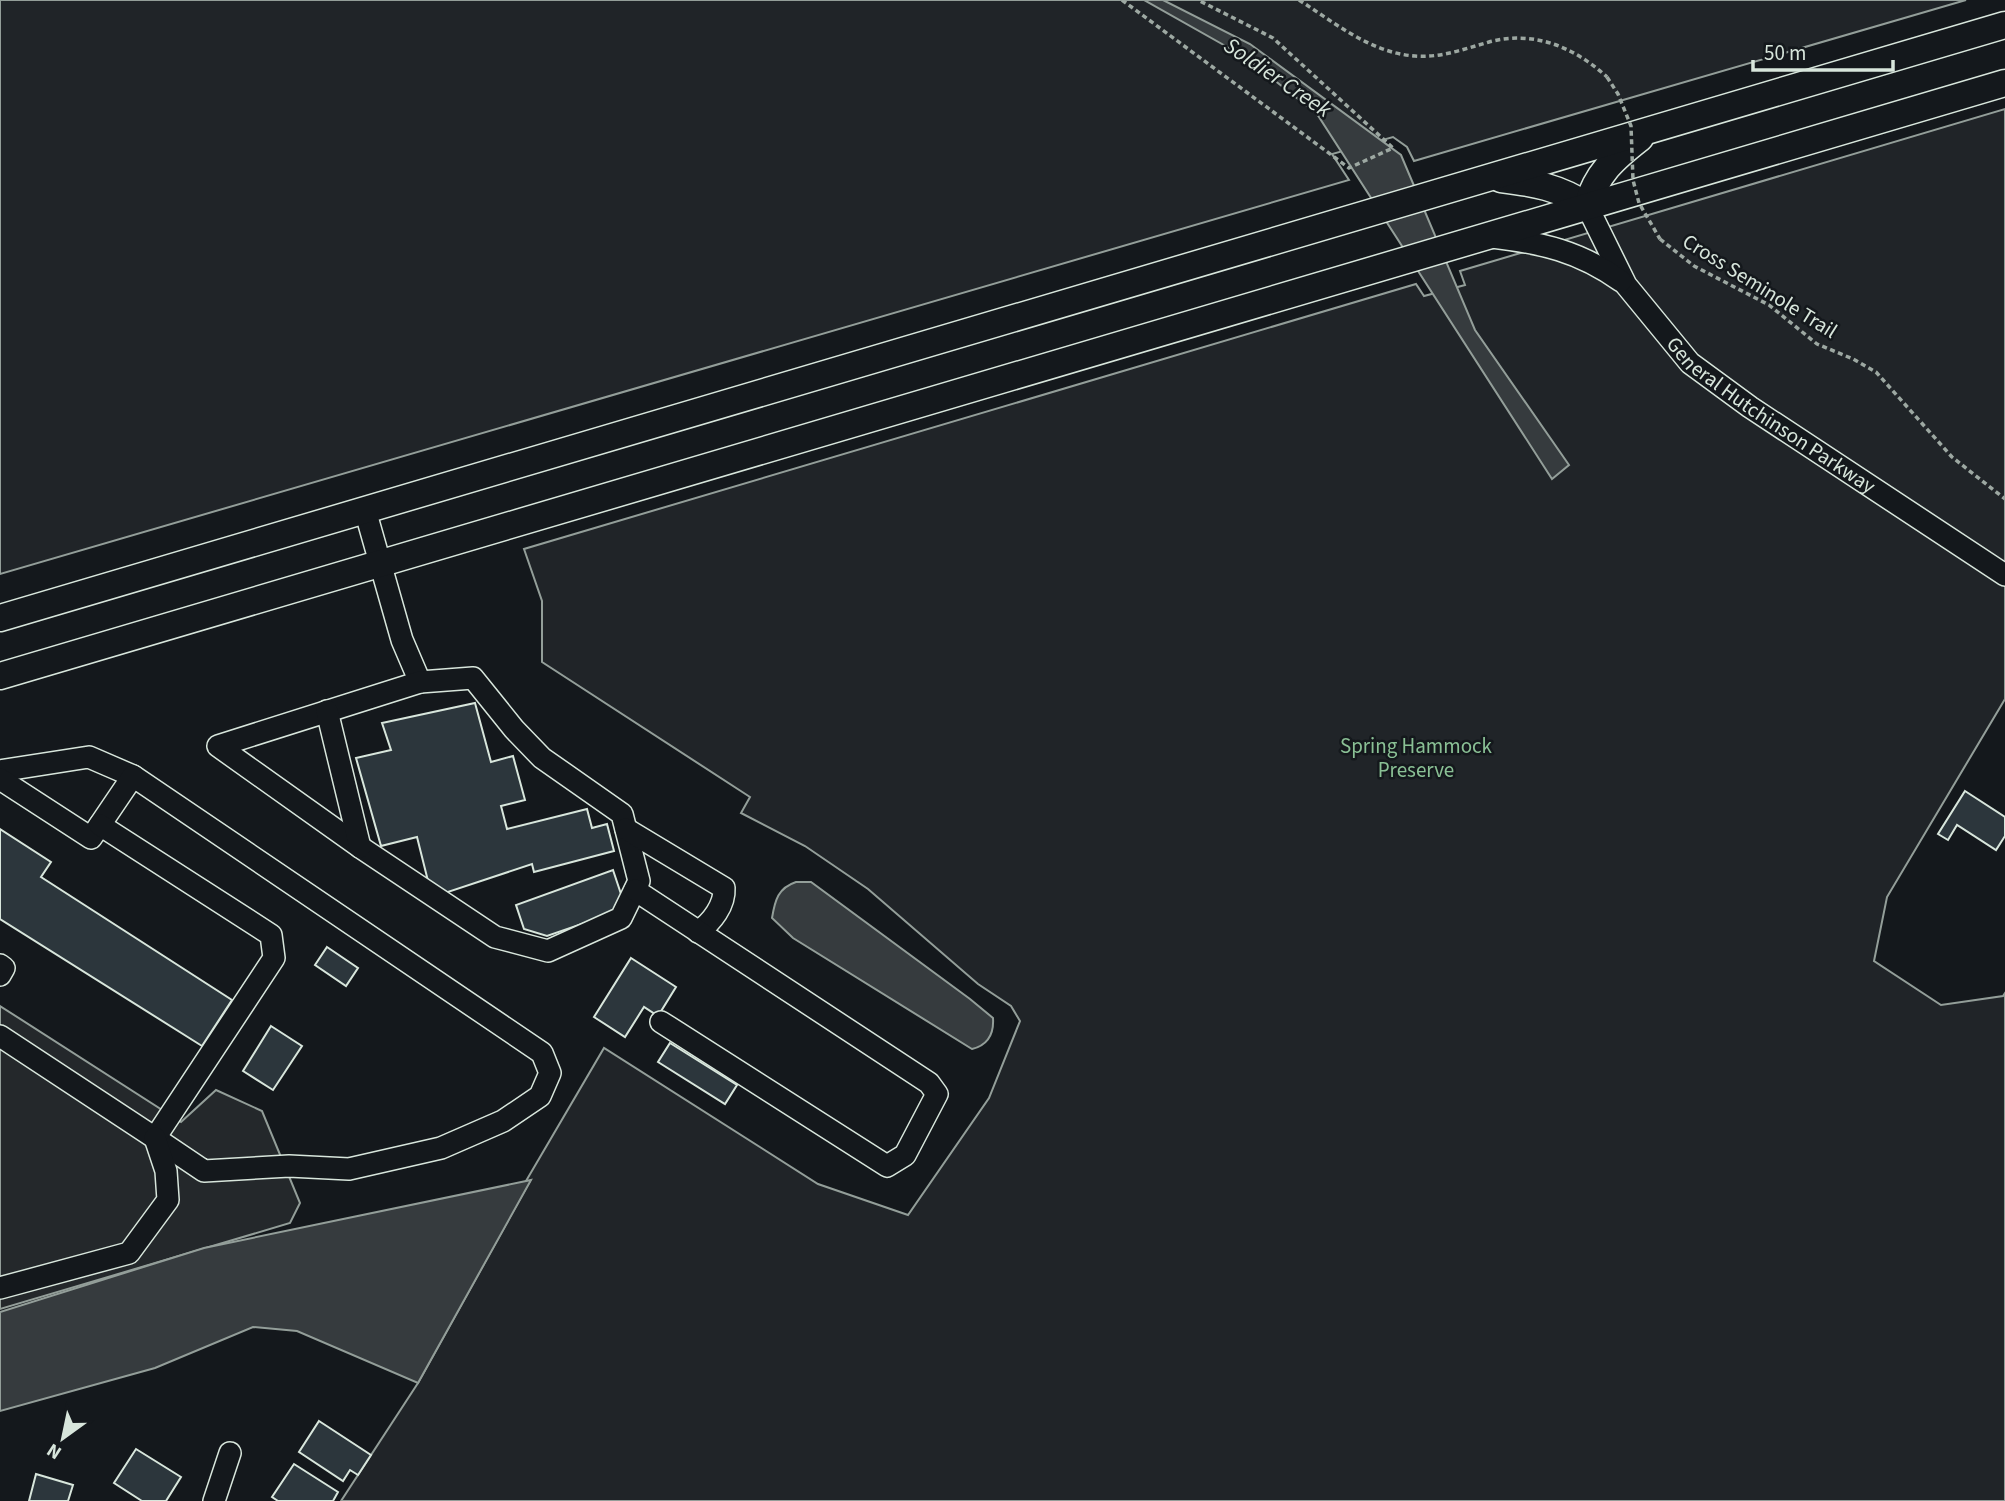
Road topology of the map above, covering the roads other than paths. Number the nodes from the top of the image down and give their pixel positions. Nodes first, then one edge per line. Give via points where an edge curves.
1 (2005, 25) edge
2 (2005, 83) edge
3 (1653, 129) junction
4 (1488, 178) junction
5 (1587, 206) junction
6 (1474, 240) junction
7 (1626, 285) junction
8 (365, 510) junction
9 (380, 564) junction
10 (2005, 575) edge
11 (0, 618) edge
12 (0, 676) edge
13 (420, 682) junction
14 (327, 711) junction
15 (0, 771) edge
16 (133, 776) junction
17 (0, 779) edge
18 (100, 825) junction
19 (626, 829) junction
20 (360, 847) junction
21 (635, 890) junction
22 (698, 932) junction
23 (0, 965) edge
24 (0, 975) edge
25 (661, 1022) dead end
26 (0, 1036) edge
27 (155, 1138) junction
28 (0, 1288) edge
29 (230, 1452) dead end
30 (214, 1501) edge

1 - 3 main road
2 - 5 main road
3 - 4 main road
3 - 5 main road via 1609,162 1595,181
4 - 5 main road via 1536,183 1566,192
4 - 8 main road
5 - 6 main road
5 - 7 street, General Hutchinson Parkway
6 - 7 street via 1544,243 1603,268
6 - 9 main road
7 - 10 street, General Hutchinson Parkway via 1690,363
8 - 9 street
8 - 11 main road
9 - 12 main road
9 - 13 street via 402,640
13 - 14 street
13 - 19 street via 473,678 542,758 622,814
14 - 20 street
14 - 20 street via 218,746
15 - 16 street via 89,757
16 - 18 street
16 - 27 street via 542,1053 550,1073 540,1096 503,1121 441,1148 349,1170 289,1166 204,1171
17 - 18 street via 91,838
18 - 27 street via 271,934 274,958
19 - 21 street via 639,881
19 - 22 street via 724,888 724,899 708,925
20 - 21 street via 495,937 548,951 621,918
21 - 22 street
22 - 25 street via 929,1083 937,1094 929,1115 905,1155 887,1166
23 - 24 street via 4,968
26 - 27 street
27 - 28 street via 166,1171 168,1200 129,1253
29 - 30 street

